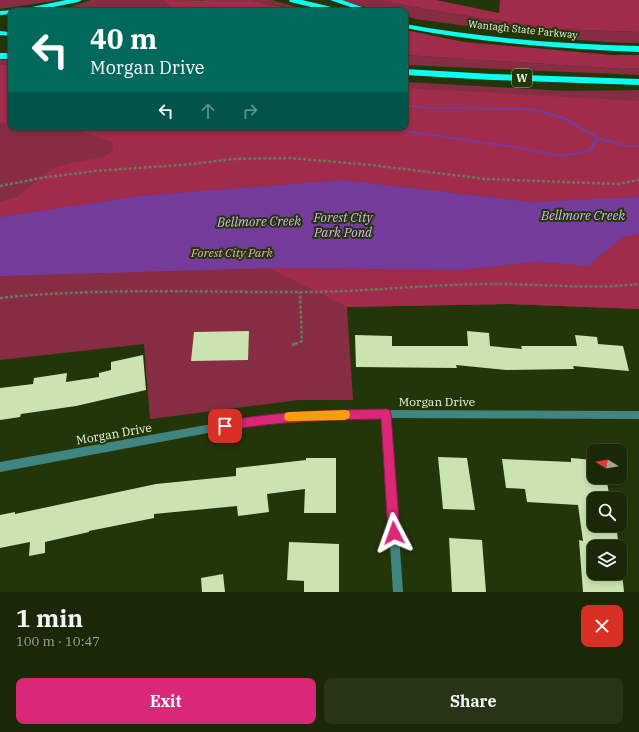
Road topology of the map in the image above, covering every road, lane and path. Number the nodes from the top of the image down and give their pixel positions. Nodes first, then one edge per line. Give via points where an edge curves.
1 (78, 0) edge
2 (293, 0) edge
3 (334, 0) edge
4 (37, 8) edge
5 (325, 8) edge
6 (360, 8) edge
7 (408, 21) edge
8 (408, 26) edge
9 (478, 37) junction
10 (639, 49) edge
11 (408, 72) edge
12 (639, 82) edge
13 (639, 180) edge
14 (0, 186) edge
15 (639, 284) edge
16 (300, 292) junction
17 (0, 298) edge
18 (292, 345) dead end
19 (386, 414) junction
20 (639, 415) edge
21 (0, 467) edge
22 (398, 592) edge

1 - 4 highway
2 - 5 highway
3 - 6 highway
7 - 9 highway
8 - 9 highway, Wantagh State Parkway
9 - 10 highway, Wantagh State Parkway via 543,44
11 - 12 highway, W
13 - 14 path via 617,184 486,179 291,158 233,159 95,171
15 - 16 path via 612,287 482,284
16 - 17 path via 46,293
16 - 18 path via 302,341
19 - 20 street, Morgan Drive
19 - 21 street, Morgan Drive via 295,416 256,420
19 - 22 street

